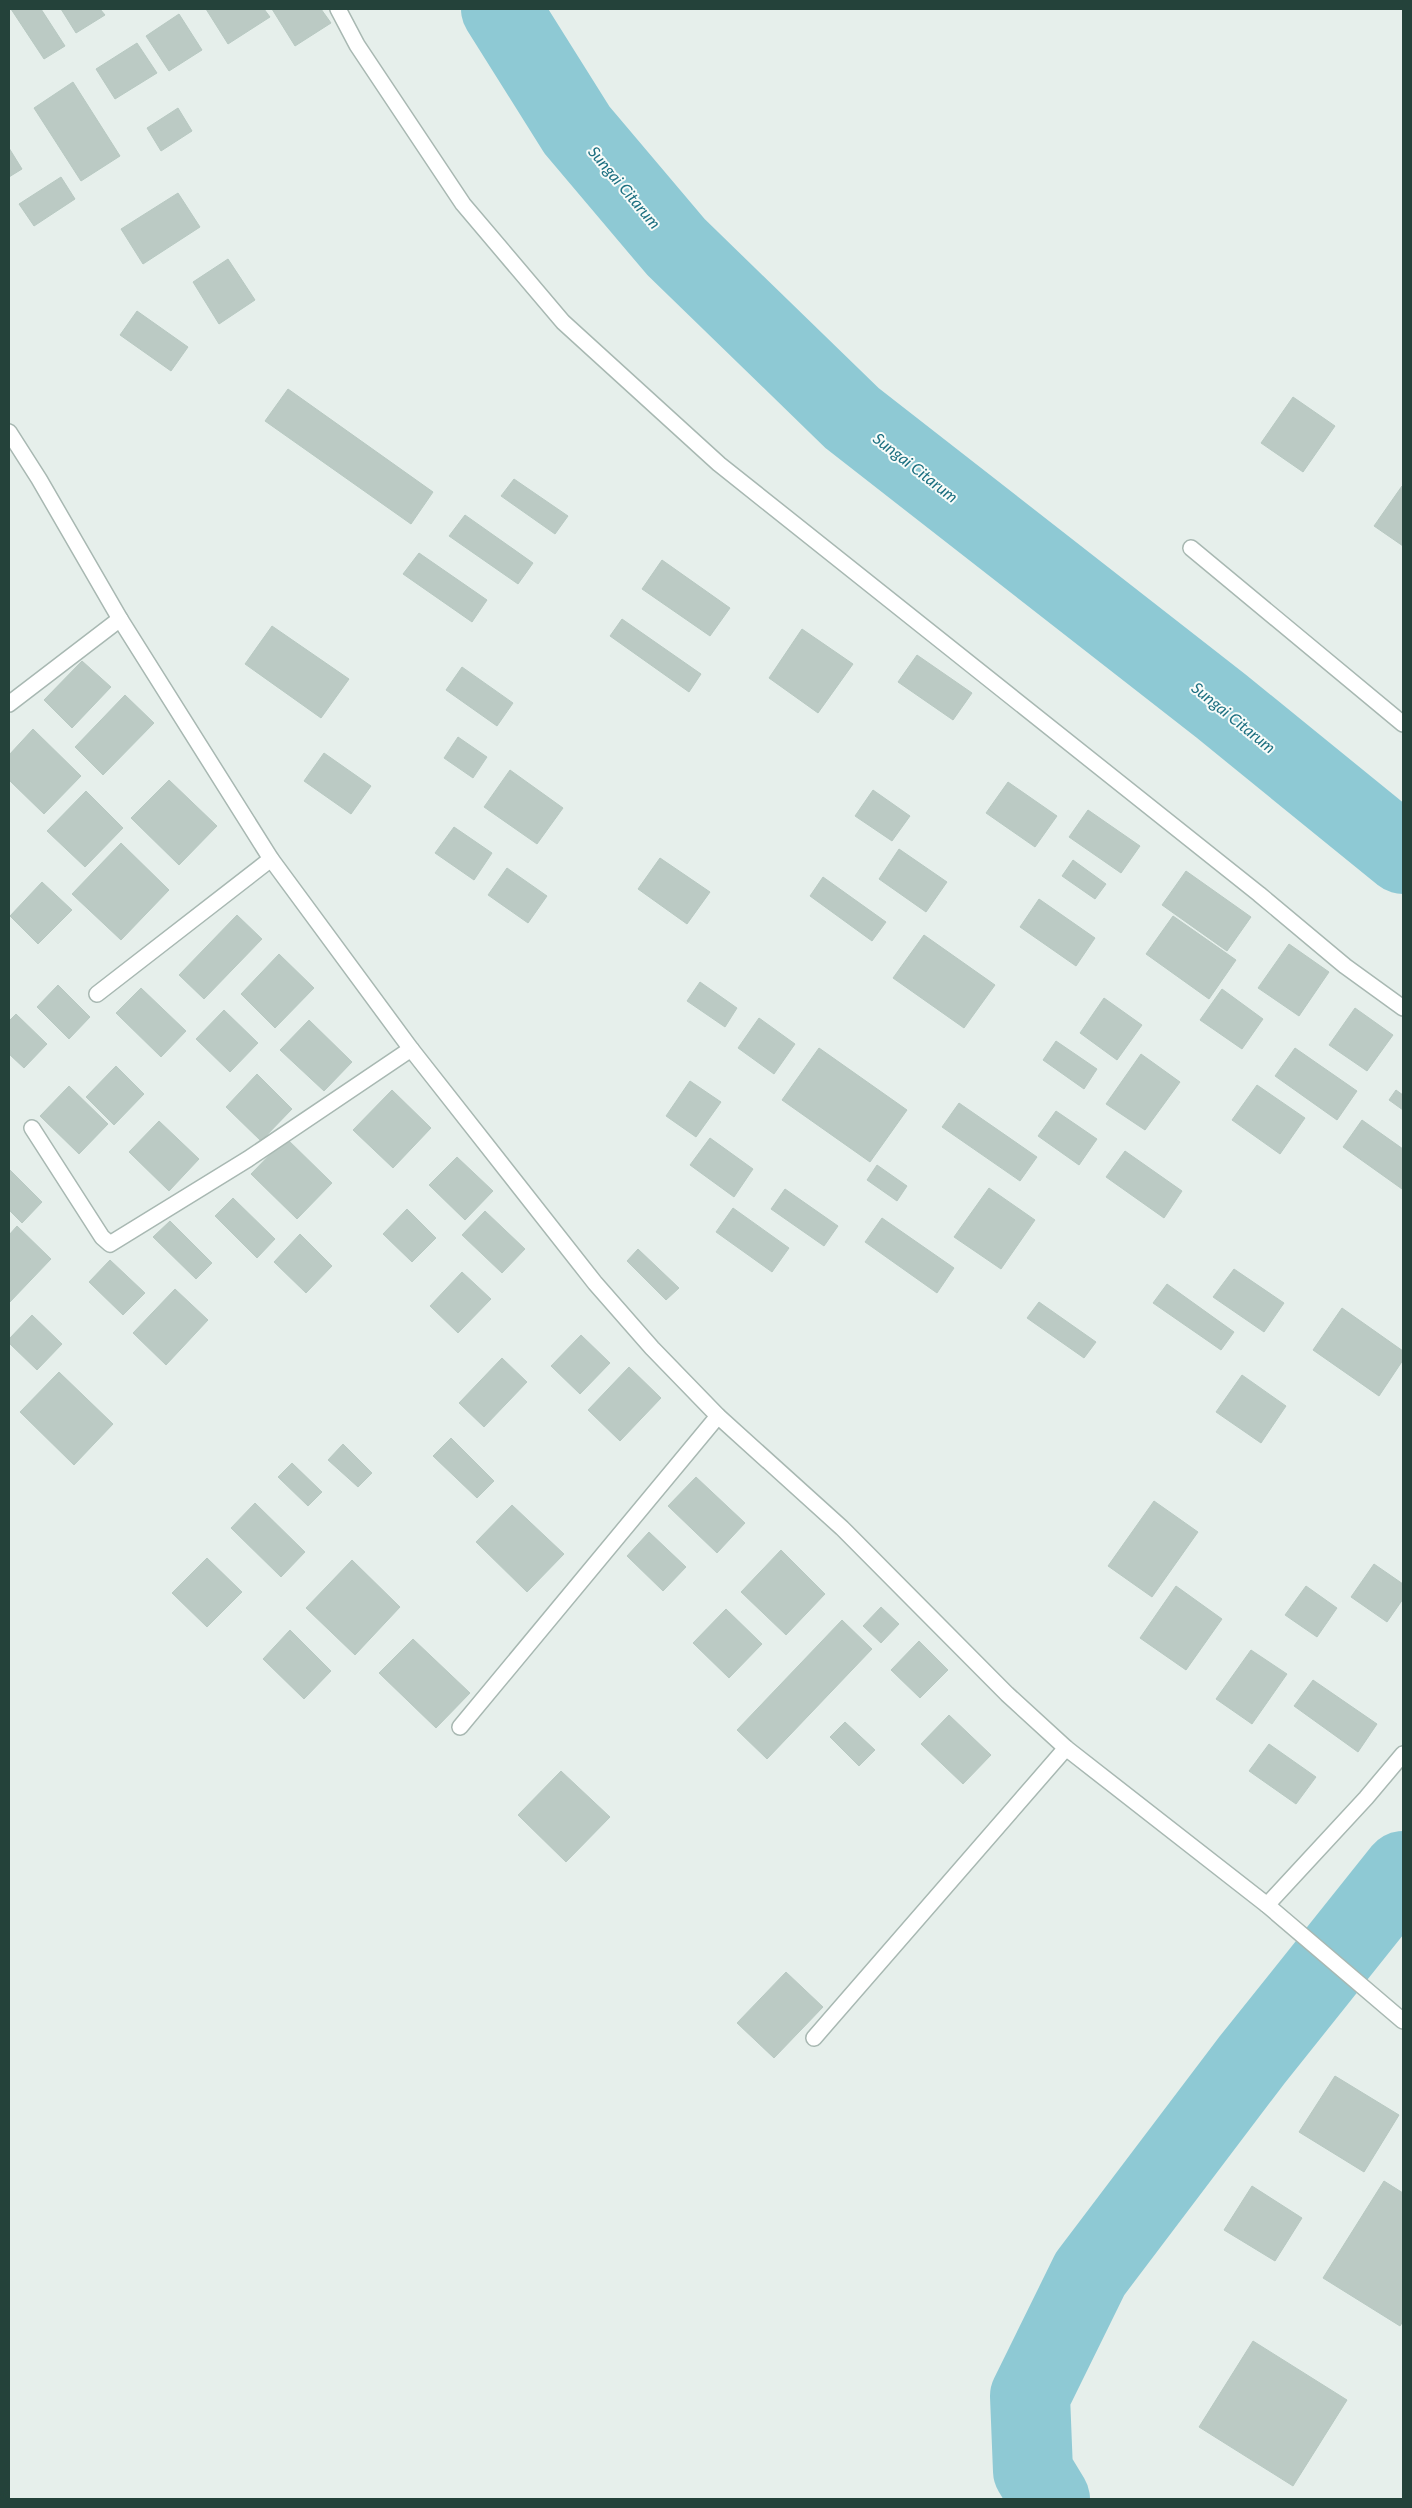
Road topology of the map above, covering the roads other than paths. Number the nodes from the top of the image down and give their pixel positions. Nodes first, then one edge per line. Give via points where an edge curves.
1 (338, 9) edge
2 (9, 432) edge
3 (1191, 548) dead end
4 (120, 619) junction
5 (9, 704) edge
6 (1403, 724) edge
7 (271, 859) junction
8 (97, 994) dead end
9 (1403, 1008) edge
10 (411, 1049) junction
11 (32, 1128) dead end
12 (718, 1416) junction
13 (460, 1726) dead end
14 (1066, 1748) junction
15 (1403, 1754) edge
16 (1267, 1905) junction
17 (1398, 2017) edge
18 (814, 2038) dead end

1 - 9 street via 357,45 463,204 563,322 727,471 1346,966
2 - 4 street via 40,479
3 - 6 street
4 - 5 street
4 - 7 street
7 - 8 street
7 - 10 street
10 - 11 street via 248,1159 110,1244 102,1237
10 - 12 street via 595,1283
12 - 13 street
12 - 14 street via 842,1528 1007,1694
14 - 16 street
14 - 18 street
15 - 16 street
16 - 17 street

